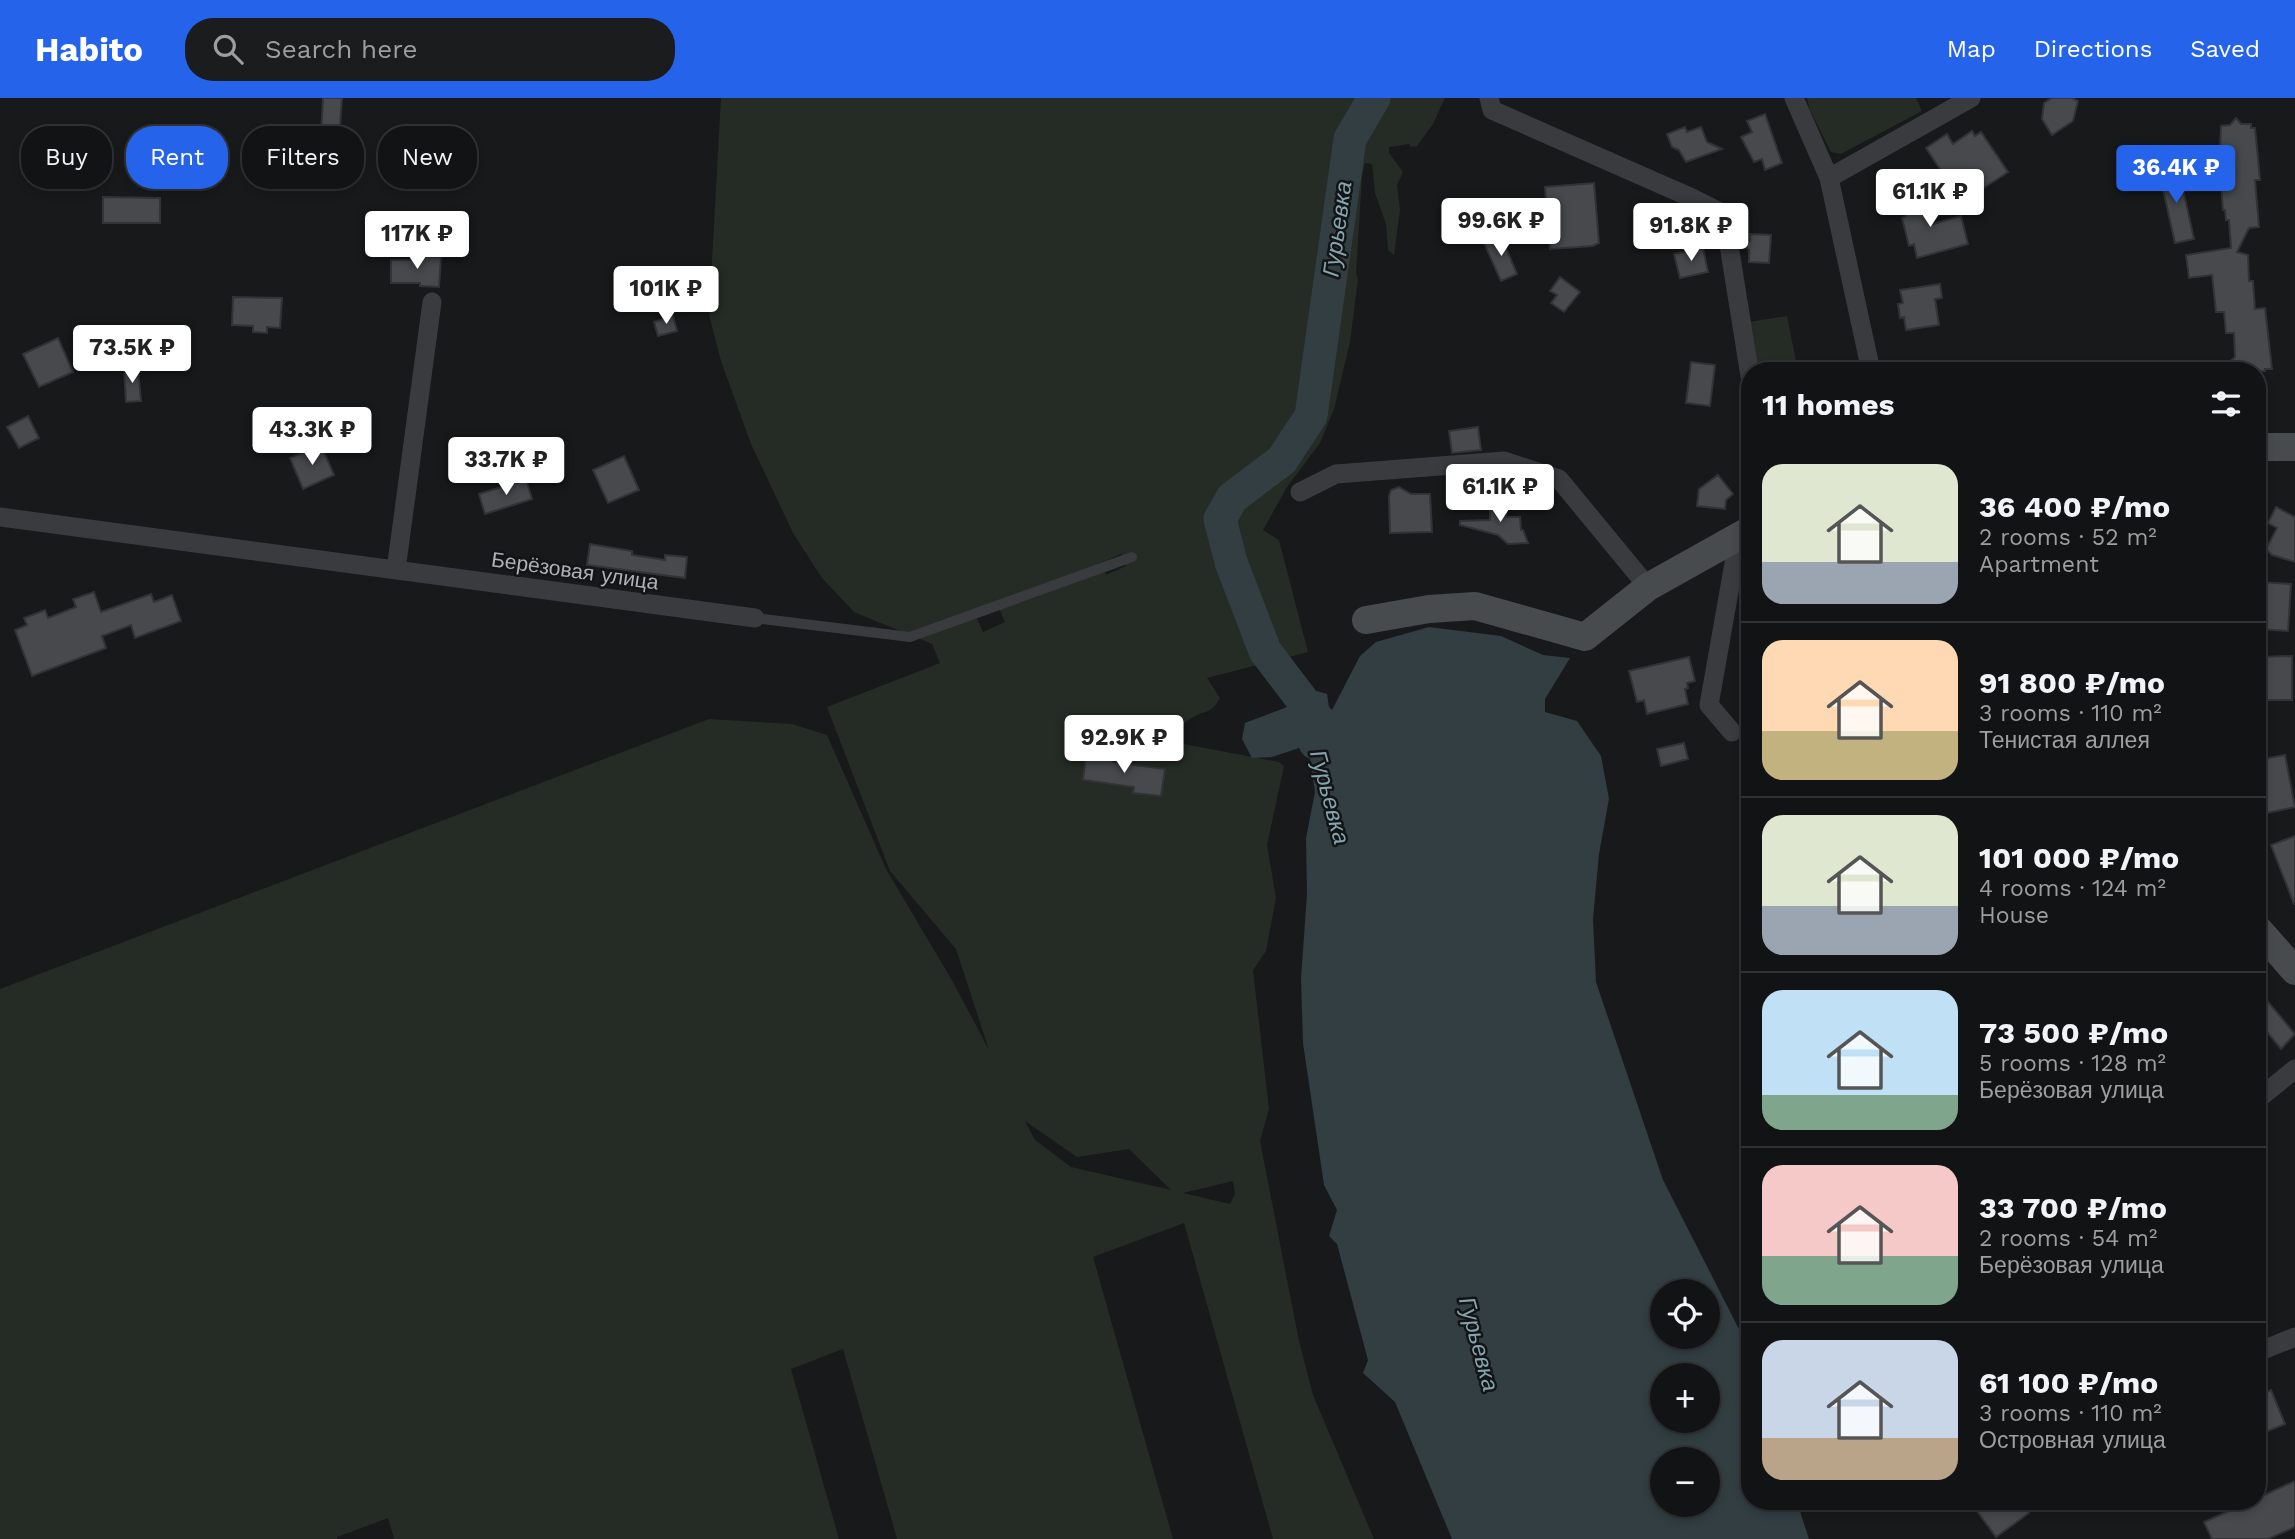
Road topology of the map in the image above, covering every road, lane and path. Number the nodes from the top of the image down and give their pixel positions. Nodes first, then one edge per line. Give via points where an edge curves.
1 (1489, 98) edge
2 (1794, 98) edge
3 (1971, 98) edge
4 (1829, 178) junction
5 (432, 302) dead end
6 (1748, 362) edge
7 (1869, 362) edge
8 (2266, 447) edge
9 (2295, 447) edge
10 (1300, 492) dead end
11 (0, 517) edge
12 (1741, 534) edge
13 (1741, 547) edge
14 (1132, 557) dead end
15 (396, 570) junction
16 (1648, 587) junction
17 (755, 618) joint
18 (1366, 620) dead end
19 (1732, 732) dead end
20 (2266, 938) edge
21 (2295, 971) edge
22 (2295, 1069) edge
23 (2266, 1093) edge
24 (2295, 1337) edge
25 (2266, 1349) edge

1 - 6 street via 1492,110 1724,215
2 - 4 street
3 - 4 street
4 - 7 street
5 - 15 street
8 - 9 street
10 - 16 street via 1336,474 1504,461 1559,479
11 - 15 street, Берёзовая улица
12 - 16 street
13 - 19 street via 1709,705
14 - 17 lane, Берёзовая улица via 910,637
15 - 17 street, Берёзовая улица
16 - 18 street via 1585,637 1475,606
20 - 21 street
22 - 23 street
24 - 25 street

